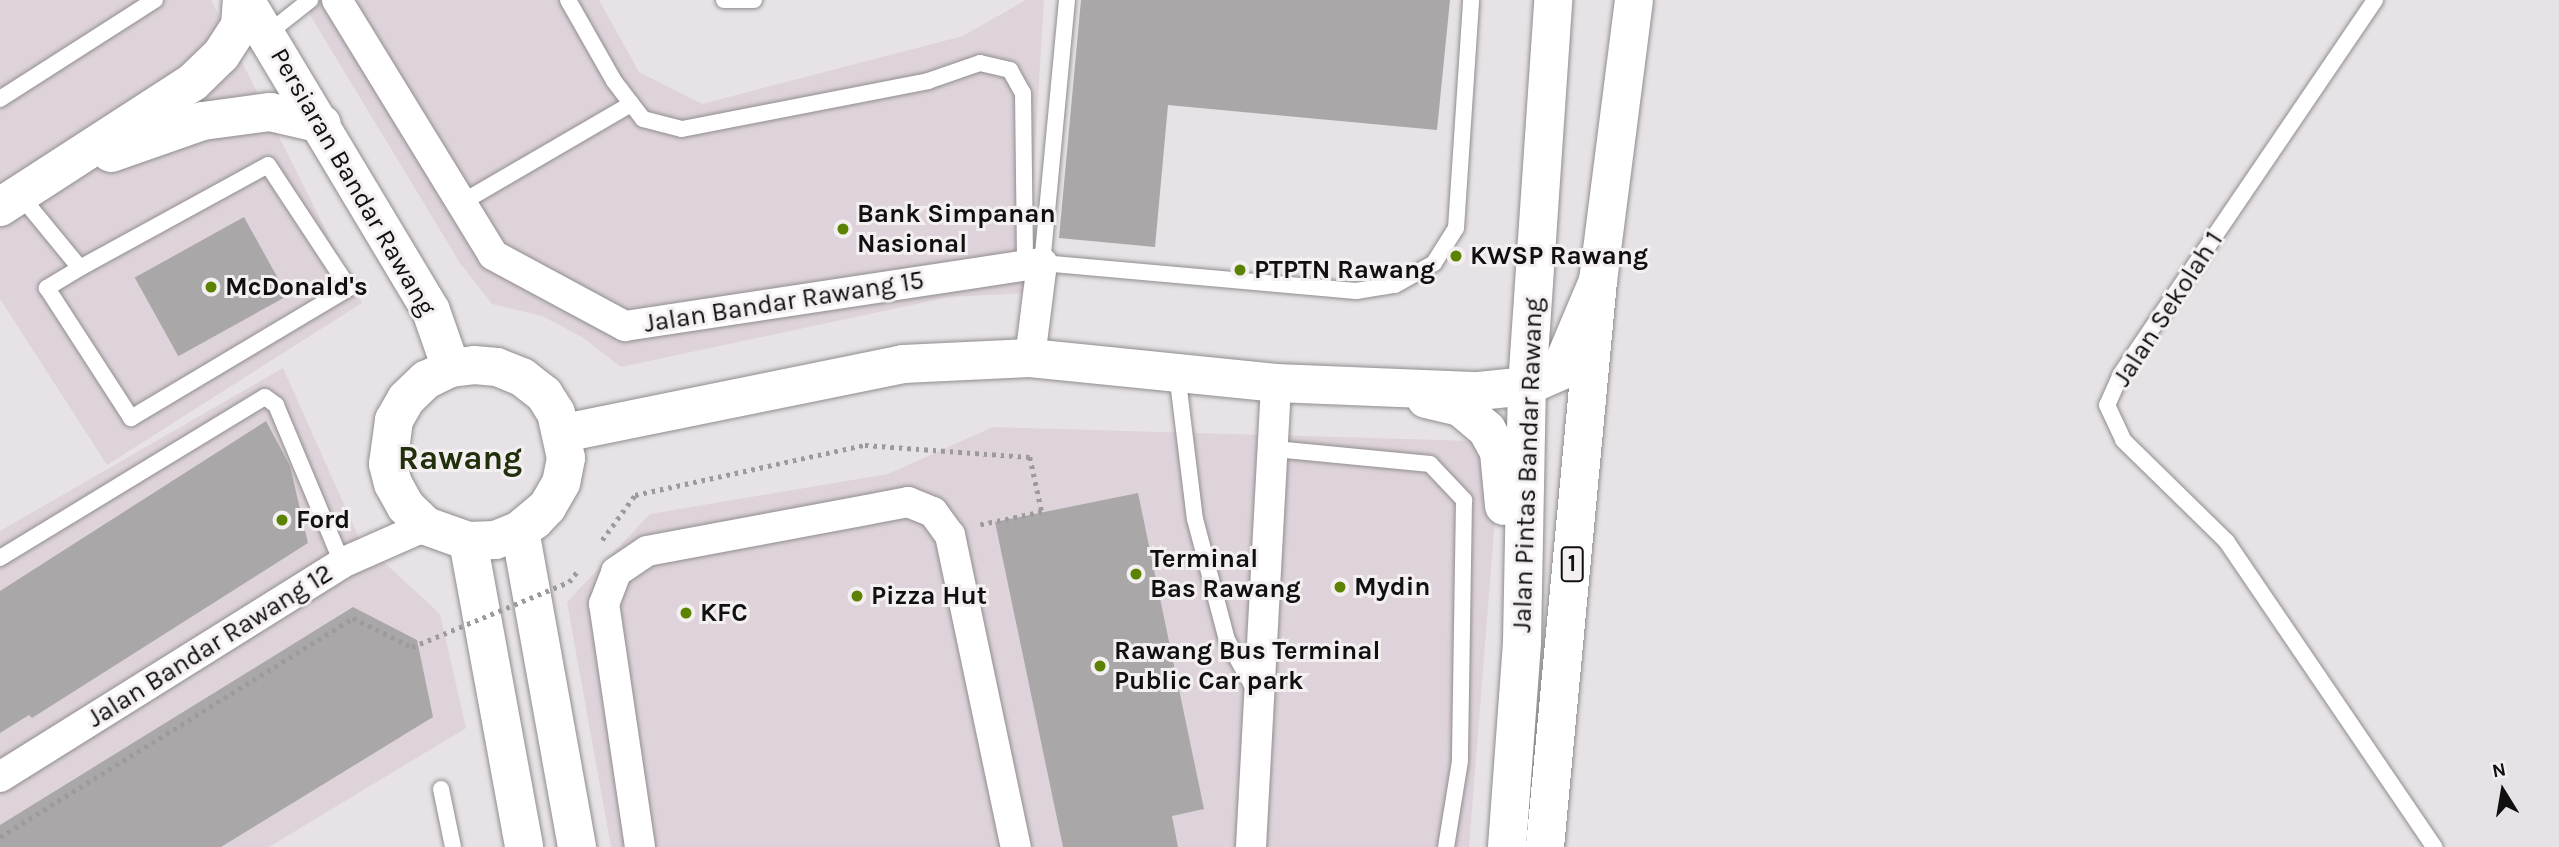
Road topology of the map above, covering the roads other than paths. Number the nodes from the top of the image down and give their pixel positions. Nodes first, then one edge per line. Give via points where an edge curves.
1 (155, 0) edge
2 (243, 0) edge
3 (310, 0) edge
4 (337, 0) edge
5 (568, 0) edge
6 (724, 0) edge
7 (754, 0) edge
8 (1067, 0) edge
9 (1471, 0) edge
10 (1553, 0) edge
11 (1634, 0) edge
12 (2375, 0) edge
13 (267, 34) junction
14 (0, 99) edge
15 (631, 104) junction
16 (322, 124) junction
17 (56, 173) junction
18 (10, 201) edge
19 (461, 203) junction
20 (1033, 264) junction
21 (80, 268) junction
22 (1598, 281) junction
23 (1030, 358) junction
24 (452, 368) junction
25 (1177, 371) junction
26 (1276, 383) junction
27 (1527, 386) junction
28 (1373, 388) junction
29 (564, 433) junction
30 (1275, 449) junction
31 (534, 519) junction
32 (426, 526) junction
33 (468, 541) junction
34 (0, 558) edge
35 (342, 563) junction
36 (1260, 700) junction
37 (0, 777) edge
38 (441, 789) dead end
39 (453, 847) edge
40 (524, 847) edge
41 (577, 847) edge
42 (640, 847) edge
43 (1016, 847) edge
44 (1251, 847) edge
45 (1446, 847) edge
46 (1495, 847) edge
47 (1507, 847) edge
48 (1545, 847) edge
49 (2434, 847) edge

1 - 14 lane
2 - 13 main road, Persiaran Bandar Rawang
2 - 17 main road via 240,26 193,82
3 - 13 lane
4 - 19 street, Jalan Bandar Rawang 15
5 - 15 lane
6 - 7 lane
8 - 20 lane
9 - 20 lane via 1456,228 1434,263 1395,285 1356,291
10 - 27 main road, Jalan Pintas Bandar Rawang / 1
11 - 22 main road, Jalan Pintas Bandar Rawang / 1
12 - 49 lane, Jalan Sekolah 1 via 2121,374 2107,405 2123,440 2227,542
13 - 16 main road, Persiaran Bandar Rawang
15 - 19 lane
15 - 20 lane via 643,119 682,129 929,81 980,63 1010,70 1023,93
16 - 17 main road via 270,112 203,121
16 - 24 main road, Persiaran Bandar Rawang via 431,312
17 - 18 main road
18 - 21 lane
19 - 20 street, Jalan Bandar Rawang 15 via 493,255 625,326
20 - 23 street
21 - 21 lane via 47,288 131,418 349,288 268,165
22 - 27 main road via 1560,371
22 - 48 main road, Jalan Pintas Bandar Rawang / 1
23 - 25 main road
23 - 29 main road via 903,364
24 - 29 main road via 497,367 522,377 544,394
24 - 32 main road via 426,380 406,399 388,443 393,484 406,508
25 - 26 main road
25 - 36 lane via 1195,519 1227,640
26 - 28 main road
26 - 30 street
27 - 28 main road via 1479,391
27 - 47 main road, Jalan Pintas Bandar Rawang / 1 via 1522,642
28 - 46 main road via 1460,407 1487,429 1499,452 1504,511 1493,675
29 - 31 main road via 561,483
30 - 36 street
30 - 45 lane via 1430,464 1464,500 1460,761
31 - 33 main road via 495,540
31 - 41 main road
32 - 33 main road
32 - 35 street, Jalan Bandar Rawang 12
33 - 40 main road
34 - 35 lane via 265,397 276,405
35 - 37 street, Jalan Bandar Rawang 12
36 - 44 street
38 - 39 lane
42 - 43 street via 604,604 616,572 647,551 908,502 933,512 950,535

